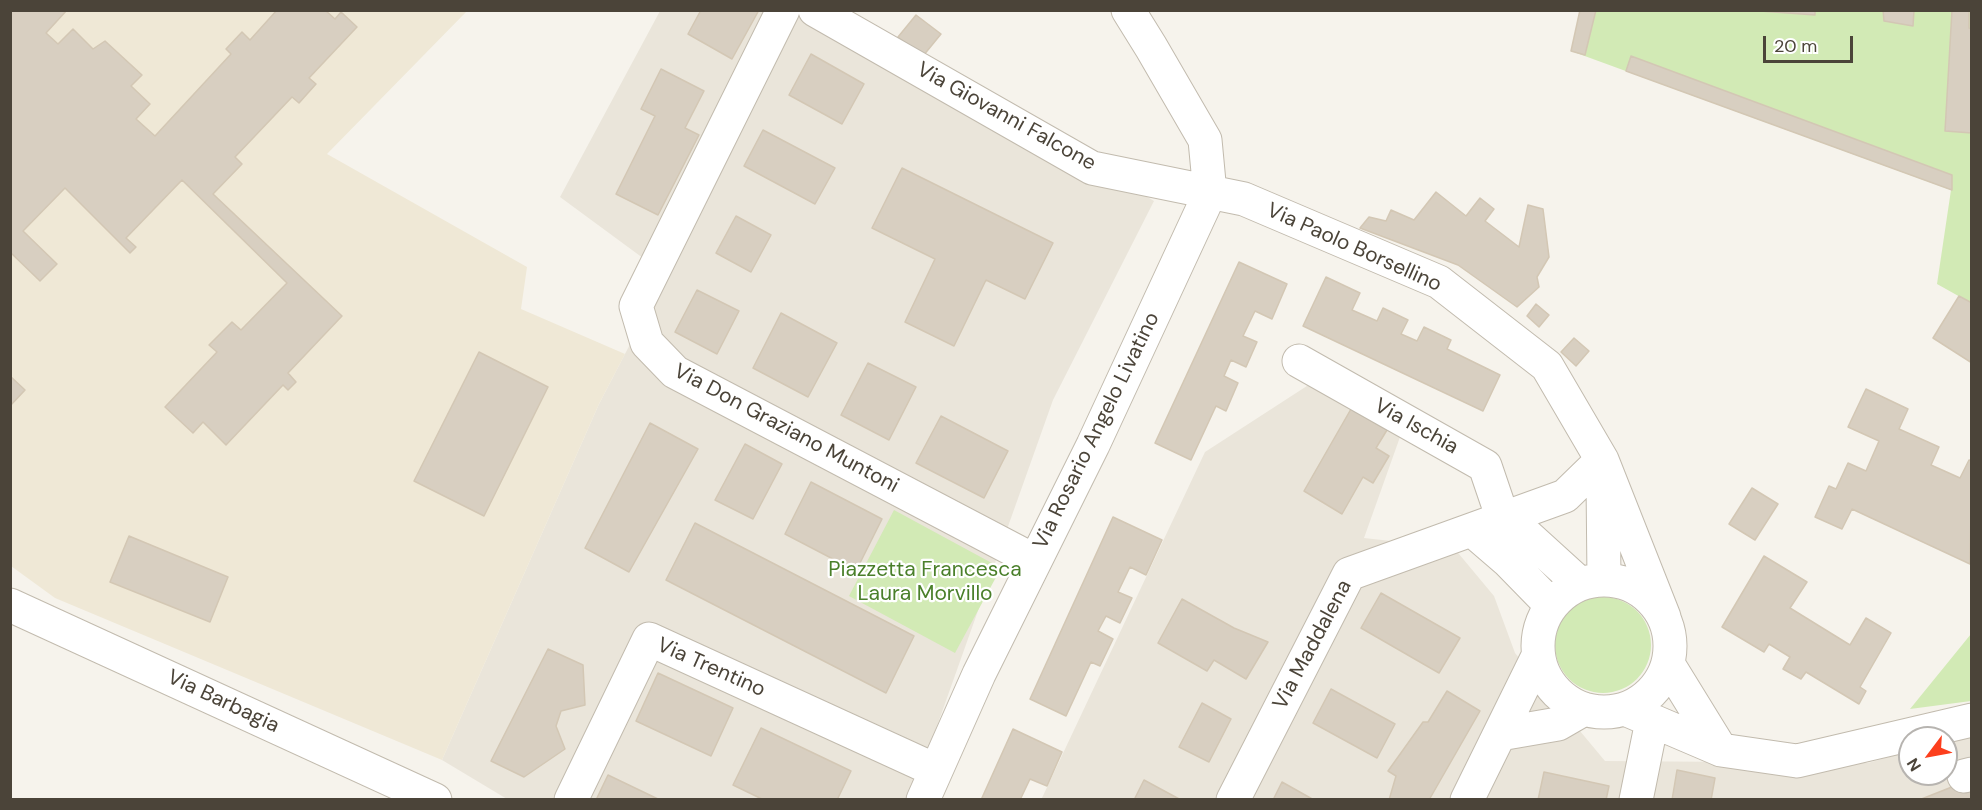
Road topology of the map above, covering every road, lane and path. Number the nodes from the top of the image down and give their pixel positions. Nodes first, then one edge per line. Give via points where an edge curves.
1 (783, 10) edge
2 (815, 10) edge
3 (1128, 10) edge
4 (1210, 193) junction
5 (1245, 199) joint
6 (1299, 361) dead end
7 (1602, 460) junction
8 (1503, 519) junction
9 (1472, 530) junction
10 (1035, 561) junction
11 (1592, 581) junction
12 (10, 605) edge
13 (1551, 605) junction
14 (1664, 617) junction
15 (1538, 656) junction
16 (1668, 664) junction
17 (1584, 710) junction
18 (1639, 715) junction
19 (1971, 720) edge
20 (1500, 734) junction
21 (1720, 750) junction
22 (929, 785) edge
23 (435, 800) edge
24 (571, 800) edge
25 (1233, 800) edge
26 (1467, 800) edge
27 (1636, 800) edge

1 - 10 street, Via Don Graziano Muntoni via 636,306 646,343 675,372
2 - 4 street, Via Giovanni Falcone via 1092,168
3 - 4 street via 1205,140
4 - 5 street, Via Giovanni Falcone
4 - 10 street, Via Rosario Angelo Livatino
5 - 7 street, Via Paolo Borsellino via 1439,282 1547,366
6 - 8 street, Via Ischia via 1485,466
7 - 8 street, Via Maddalena via 1565,496
7 - 11 street, Via Paolo Borsellino
7 - 14 street, Via Paolo Borsellino
8 - 9 street, Via Maddalena
9 - 11 street, Via Maddalena via 1524,533
9 - 13 street
9 - 25 street, Via Maddalena via 1349,574
10 - 22 street, Via Rosario Angelo Livatino
11 - 13 street via 1564,592
11 - 14 street via 1623,582 1640,589
12 - 23 street, Via Barbagia
13 - 15 street via 1542,621
14 - 16 street via 1671,648
15 - 17 street via 1553,690
15 - 20 street
16 - 18 street via 1659,684 1644,699
16 - 21 street
17 - 18 street
17 - 20 street via 1558,724
18 - 21 street
18 - 27 street
19 - 21 street via 1797,761
20 - 26 street
22 - 24 street, Via Trentino via 649,639

